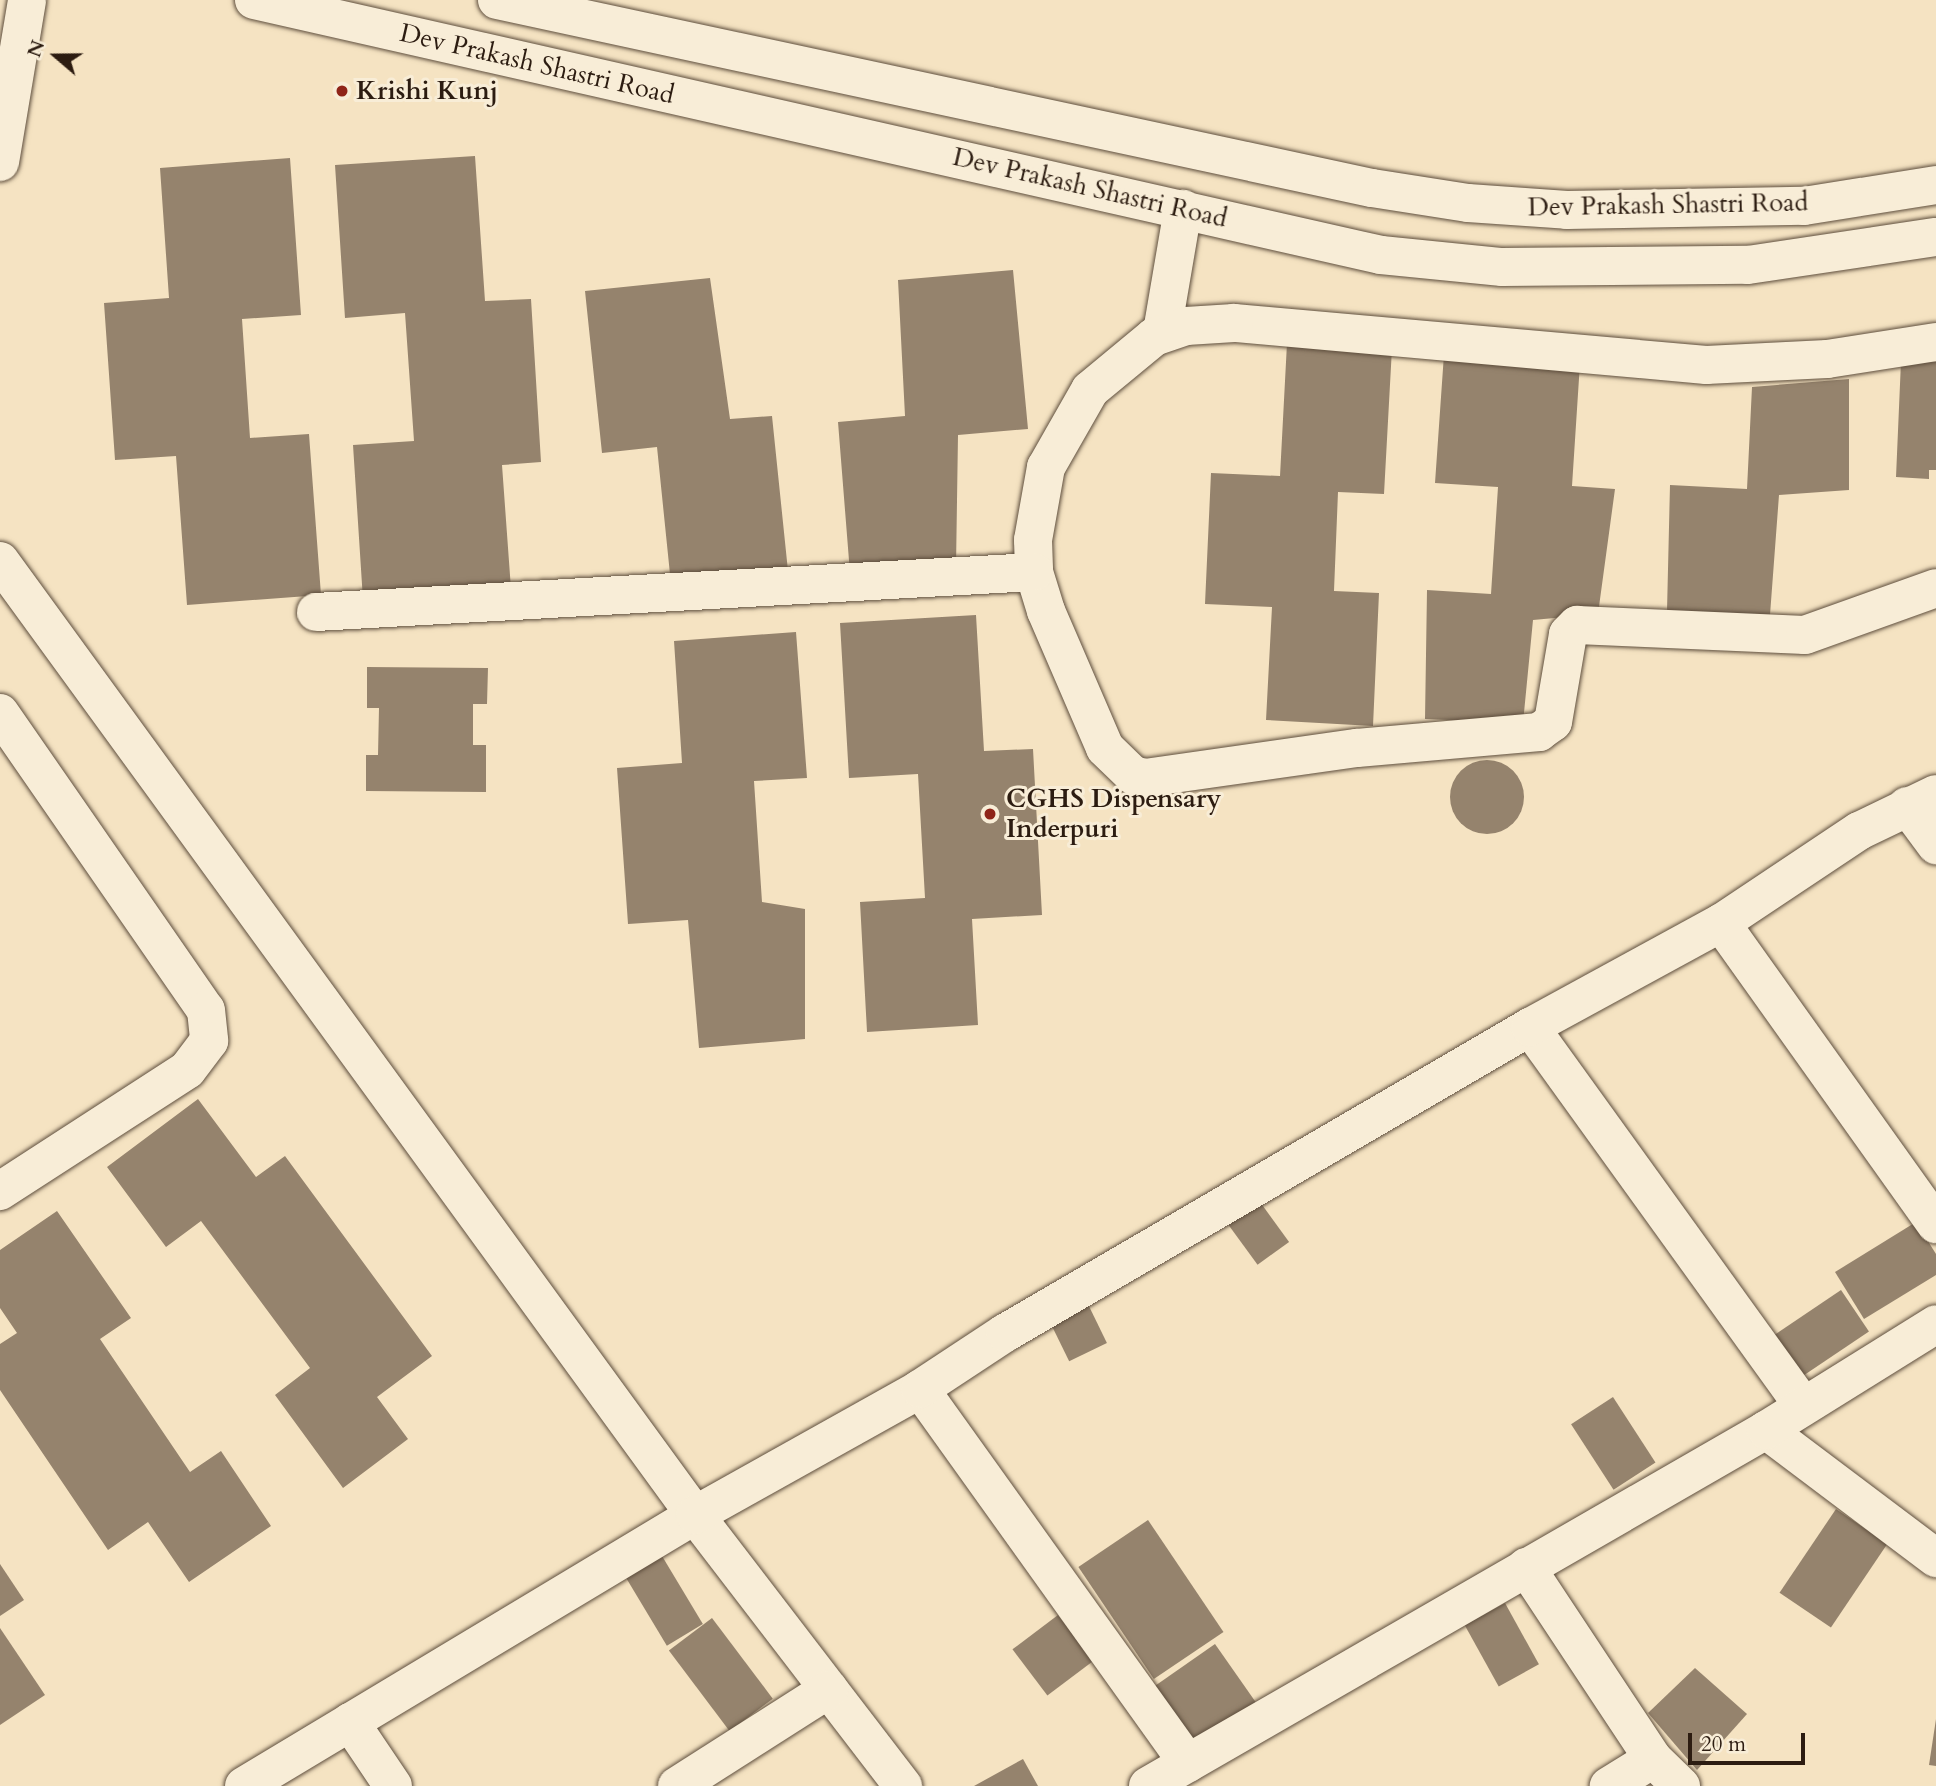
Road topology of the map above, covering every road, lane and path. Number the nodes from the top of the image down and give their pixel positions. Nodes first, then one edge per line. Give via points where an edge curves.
1 (27, 0) edge
2 (254, 0) edge
3 (497, 0) edge
4 (0, 162) edge
5 (1936, 185) edge
6 (1183, 209) junction
7 (1936, 237) edge
8 (1163, 332) junction
9 (1936, 342) edge
10 (0, 561) edge
11 (1034, 572) junction
12 (1936, 589) edge
13 (316, 612) dead end
14 (0, 713) edge
15 (1922, 800) edge
16 (1936, 845) edge
17 (1721, 923) junction
18 (1530, 1027) junction
19 (0, 1191) edge
20 (1936, 1224) edge
21 (1936, 1324) edge
22 (920, 1389) junction
23 (1802, 1404) junction
24 (1766, 1430) junction
25 (695, 1514) junction
26 (1936, 1558) edge
27 (1526, 1567) junction
28 (829, 1689) junction
29 (350, 1722) junction
30 (1653, 1759) junction
31 (1188, 1763) junction
32 (244, 1786) edge
33 (393, 1786) edge
34 (677, 1786) edge
35 (903, 1786) edge
36 (1148, 1786) edge
37 (1609, 1786) edge
38 (1681, 1786) edge

1 - 4 street
2 - 6 street, Dev Prakash Shastri Road
3 - 5 street, Dev Prakash Shastri Road via 1372,188 1468,203 1567,210 1804,206
6 - 7 street, Dev Prakash Shastri Road via 1381,255 1502,267 1748,265
6 - 8 street
8 - 9 street via 1234,323 1706,365 1827,359
8 - 11 street via 1090,390 1059,439 1039,505
10 - 25 street
11 - 12 street via 1105,748 1115,762 1145,778 1357,748 1539,732 1553,722 1568,634 1577,625 1805,635
11 - 13 street
14 - 19 street via 206,1010 209,1041 187,1070
15 - 16 street
15 - 17 street
17 - 18 street
17 - 20 street
18 - 22 street via 1005,1333
18 - 23 street
21 - 23 street
22 - 25 street
22 - 31 street
23 - 24 street
24 - 26 street
24 - 27 street
25 - 28 street
25 - 29 street
27 - 30 street
27 - 31 street
28 - 34 street
28 - 35 street
29 - 32 street
29 - 33 street
30 - 37 street
30 - 38 street
31 - 36 street

